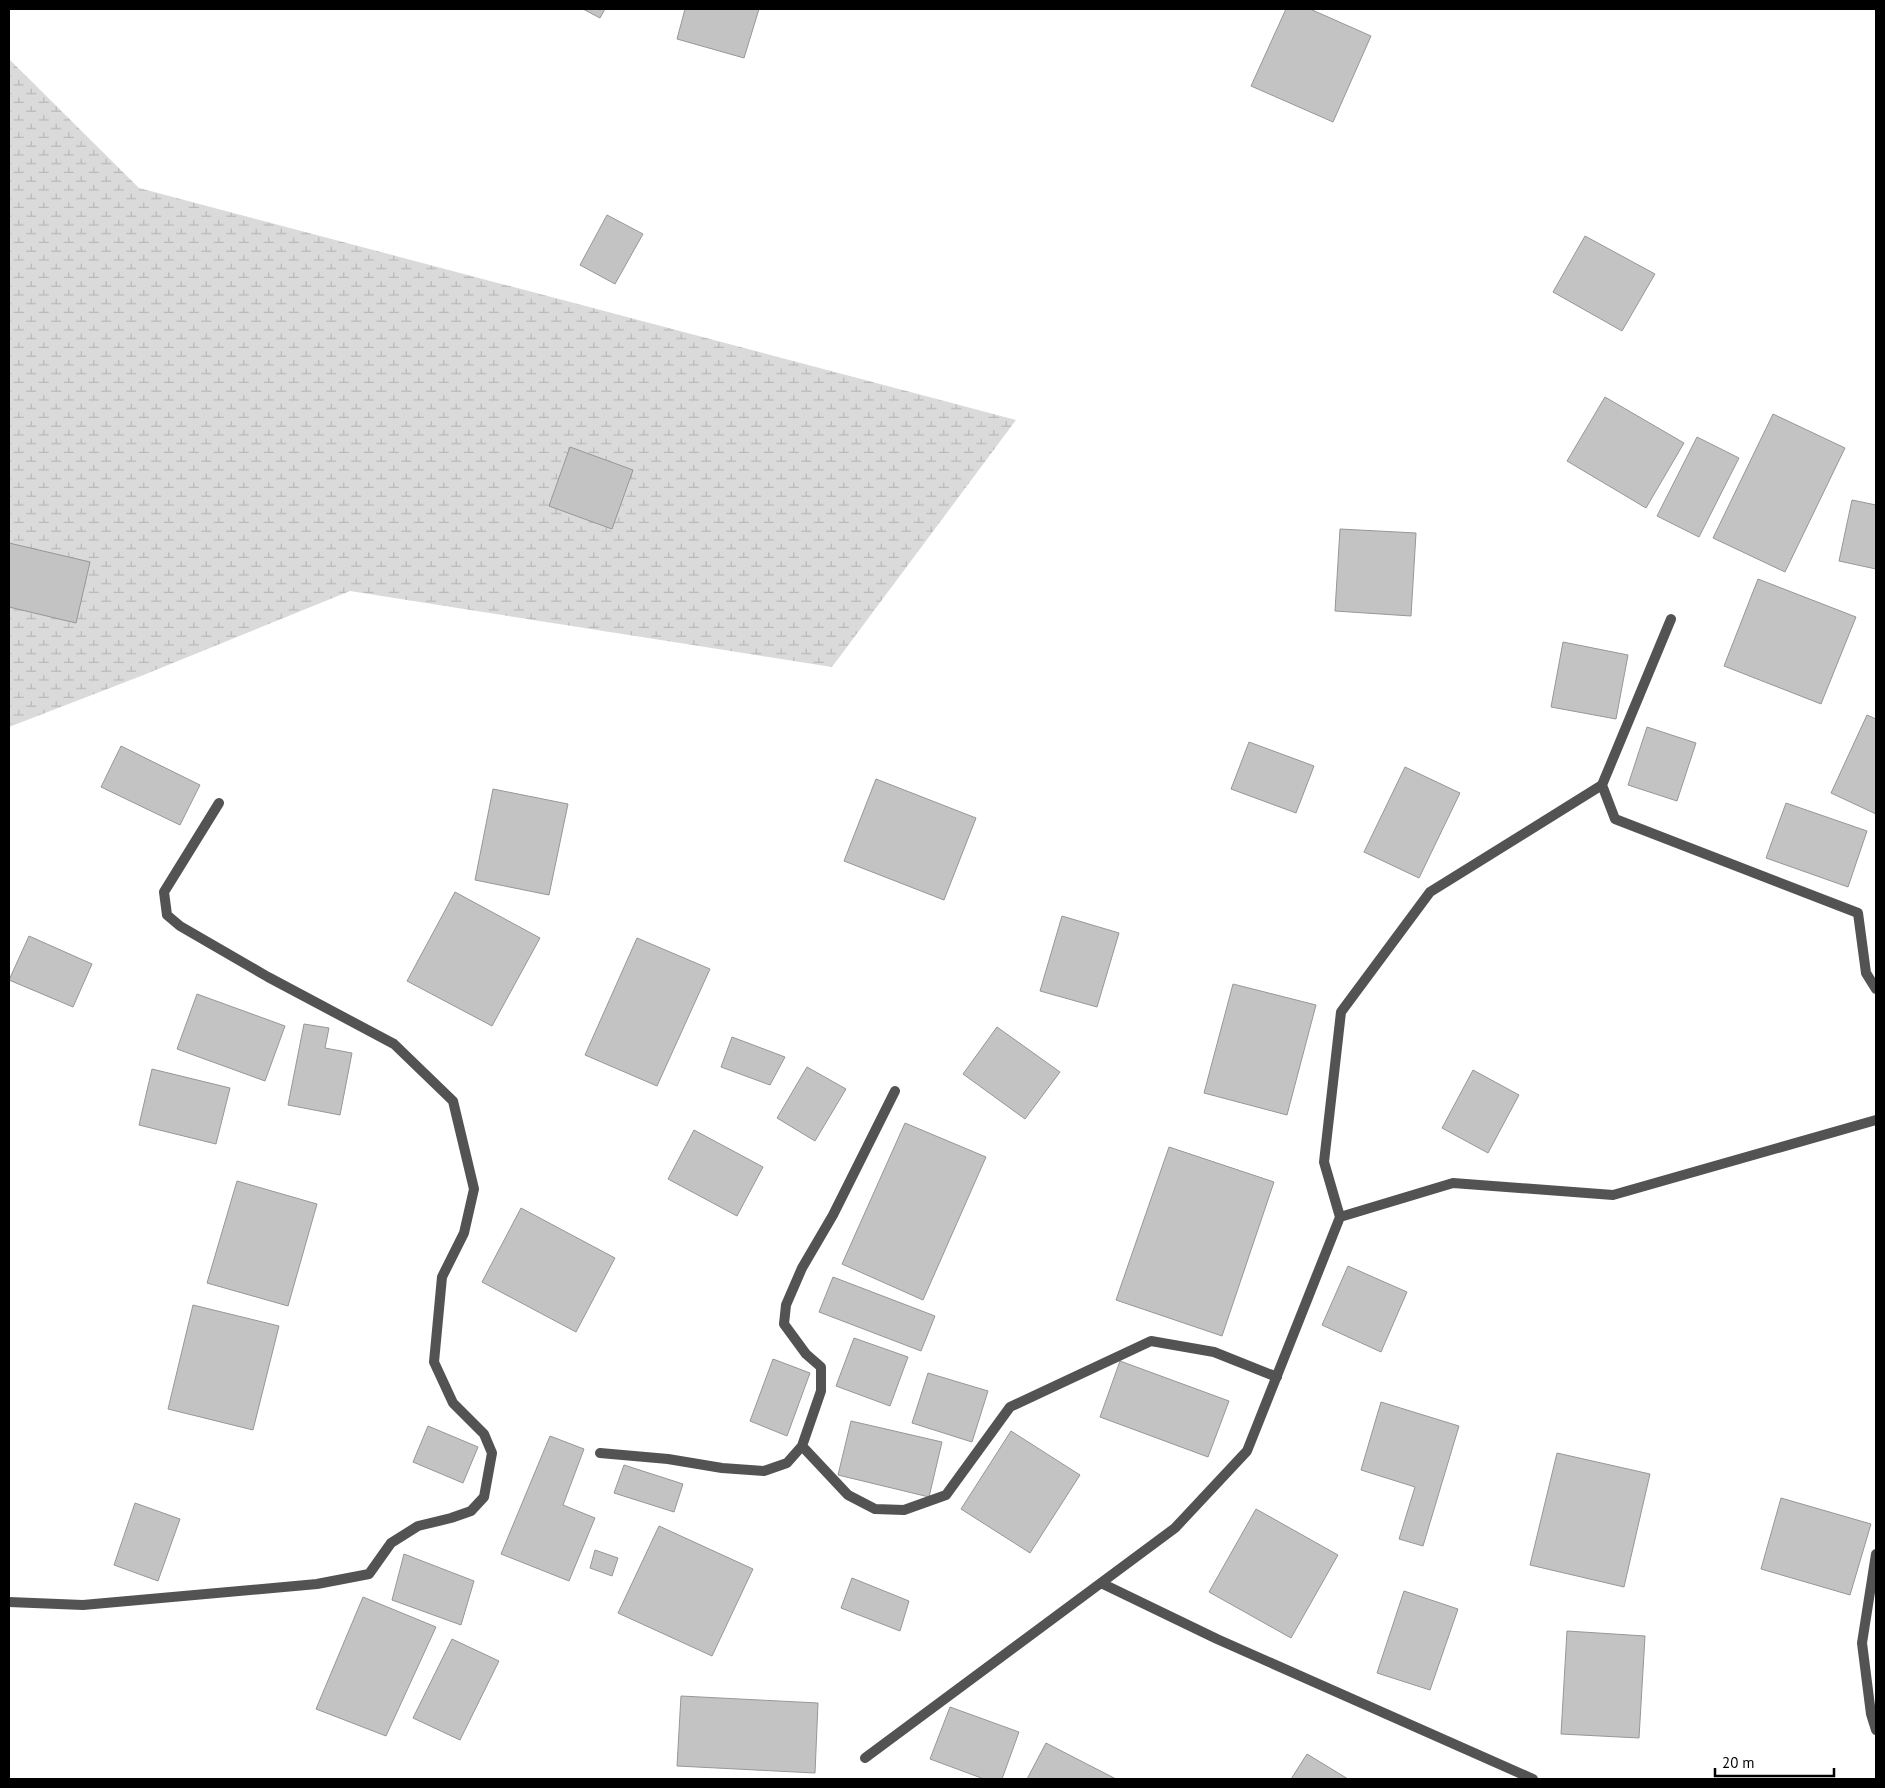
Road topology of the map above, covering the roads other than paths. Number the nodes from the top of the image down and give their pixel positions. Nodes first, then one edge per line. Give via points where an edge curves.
1 (1671, 619) dead end
2 (1602, 785) junction
3 (220, 802) dead end
4 (1876, 989) edge
5 (895, 1092) dead end
6 (1876, 1120) edge
7 (1340, 1217) junction
8 (1277, 1376) junction
9 (802, 1446) junction
10 (600, 1453) dead end
11 (1876, 1554) edge
12 (1101, 1583) junction
13 (9, 1602) edge
14 (1876, 1730) edge
15 (865, 1758) dead end
16 (1533, 1779) edge

1 - 2 street
2 - 4 street via 1615,819 1858,913 1866,973
2 - 7 street via 1430,892 1341,1012 1324,1162
3 - 13 street via 164,892 167,915 180,926 268,977 394,1044 453,1101 474,1189 464,1233 442,1277 434,1362 453,1404 484,1434 492,1453 484,1497 471,1511 418,1526 391,1543 369,1574 317,1584 83,1605
5 - 9 street via 833,1215 802,1268 786,1305 784,1324 806,1354 821,1367 821,1391
6 - 7 street via 1613,1195 1453,1183
7 - 8 street
8 - 9 street via 1214,1352 1151,1341 1010,1407 946,1495 904,1510 875,1509 848,1495
8 - 12 street via 1247,1451 1175,1528
9 - 10 street via 787,1462 764,1471
11 - 14 street via 1862,1643
12 - 15 street
12 - 16 street via 1226,1643

